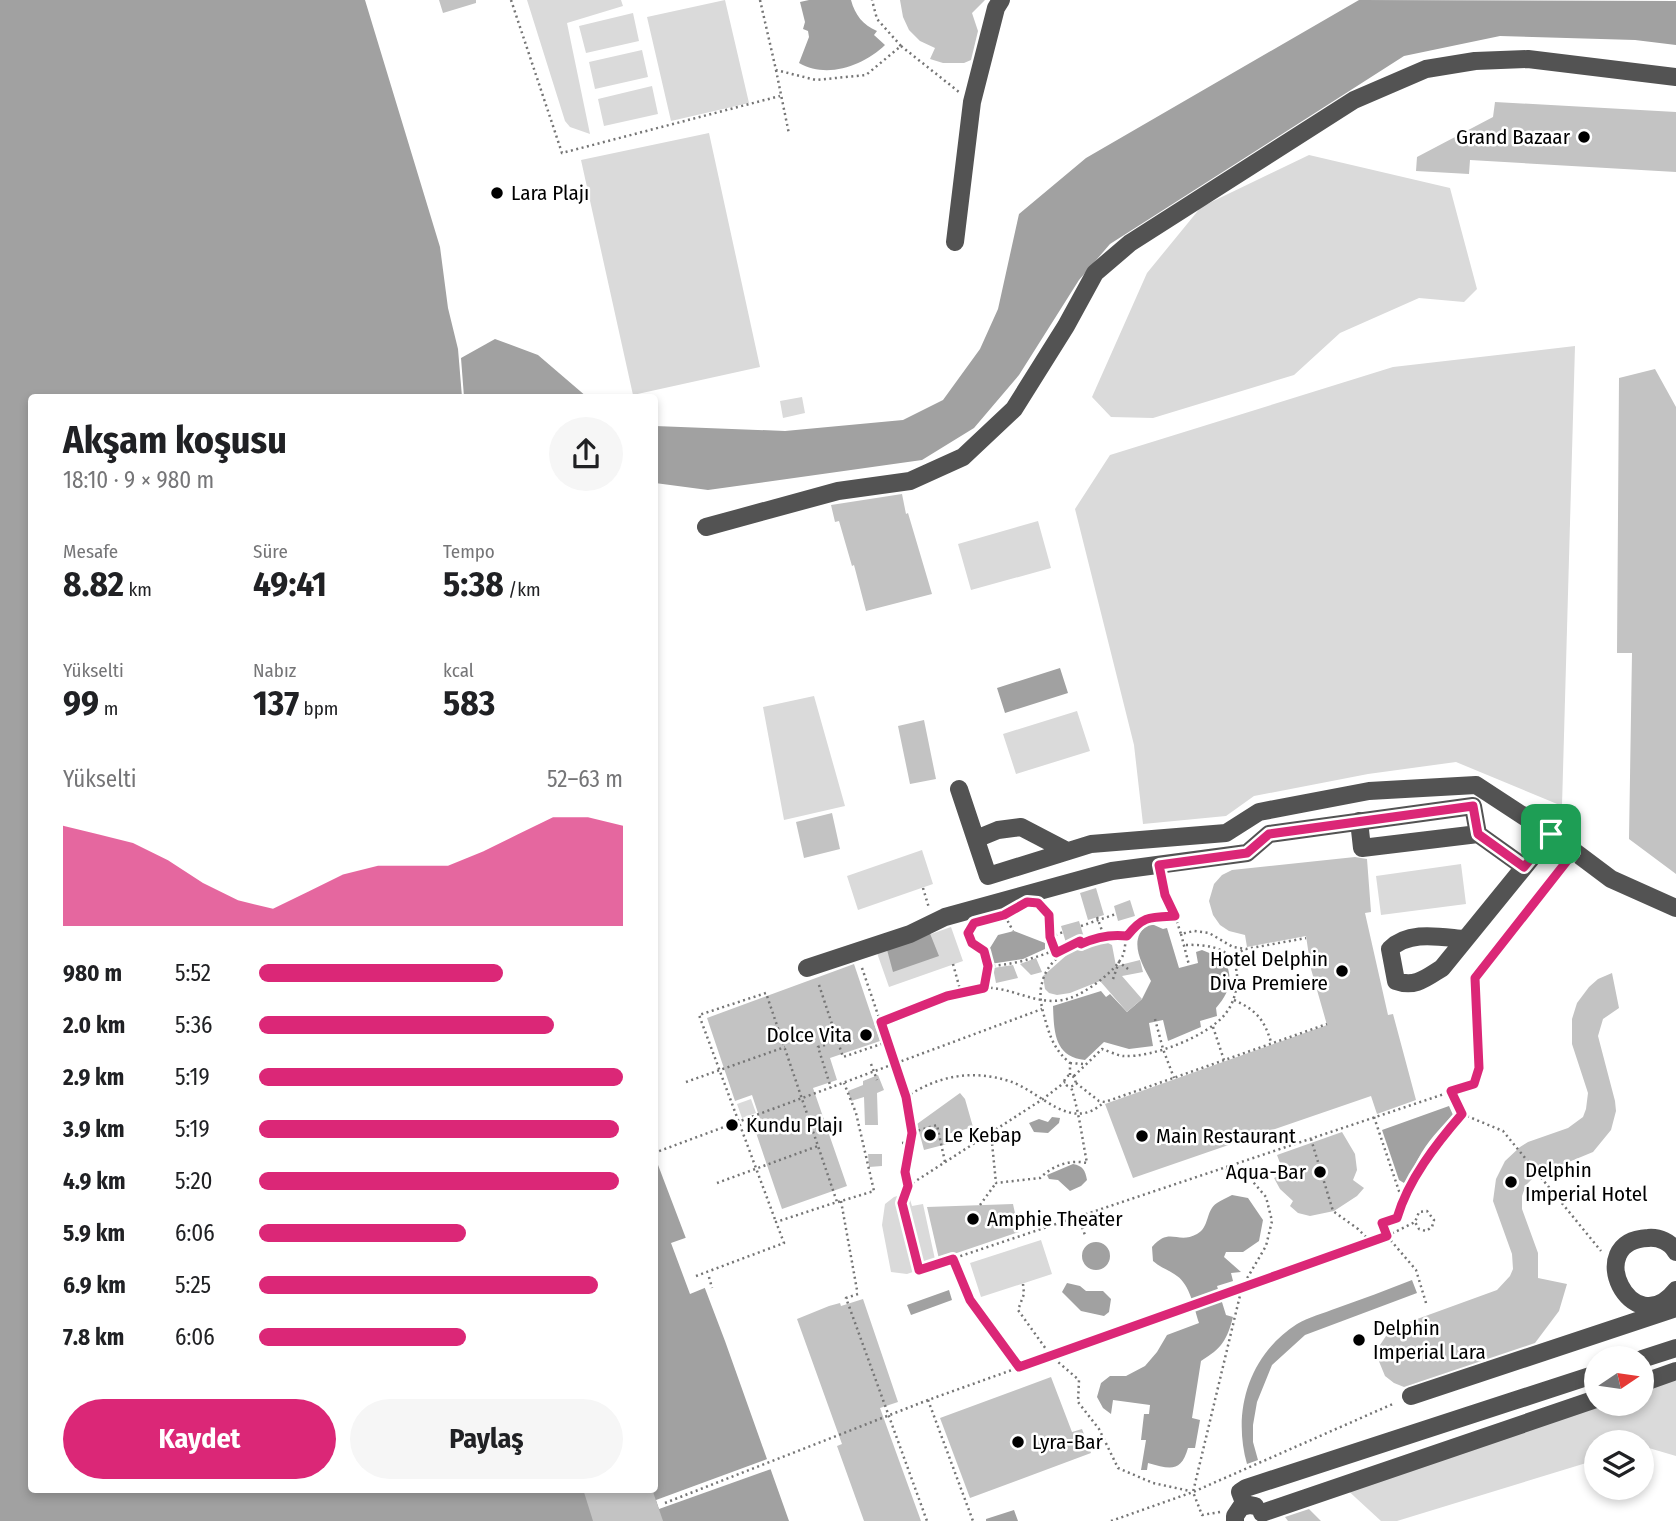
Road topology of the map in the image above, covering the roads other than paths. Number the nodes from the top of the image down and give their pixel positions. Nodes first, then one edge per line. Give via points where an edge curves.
1 (1001, 0) edge
2 (1676, 76) edge
3 (956, 242) dead end
4 (706, 527) dead end
5 (959, 789) dead end
6 (1359, 821) junction
7 (1478, 834) junction
8 (1551, 834) junction
9 (976, 839) junction
10 (1067, 851) junction
11 (1524, 867) junction
12 (1676, 908) edge
13 (1465, 939) dead end
14 (807, 968) dead end
15 (1676, 1252) edge
16 (1676, 1290) edge
17 (1676, 1308) edge
18 (1676, 1348) edge
19 (1654, 1355) edge
20 (1676, 1371) edge
21 (1584, 1378) edge
22 (1654, 1379) edge
23 (1411, 1396) road end
24 (1584, 1403) edge
25 (1248, 1514) edge

1 - 3 street via 972,102
2 - 4 street via 1528,59 1475,61 1426,69 1354,100 1130,243 1095,273 1014,409 963,457 910,481 838,491
5 - 9 street
6 - 7 street via 1363,848
6 - 7 street via 1473,806
6 - 14 street via 1269,834 1247,853 1112,871 945,917
7 - 11 street
8 - 10 street via 1476,785 1459,785 1370,791 1259,811 1226,833 1091,844
8 - 11 street
8 - 12 street via 1611,879
9 - 10 street via 1021,827
9 - 10 street via 988,876
11 - 13 street
15 - 16 street via 1657,1237 1638,1238 1622,1250 1615,1267 1618,1286 1631,1301 1650,1306
17 - 23 street
18 - 19 street
20 - 22 street
21 - 25 street via 1246,1488 1240,1492
24 - 25 street

